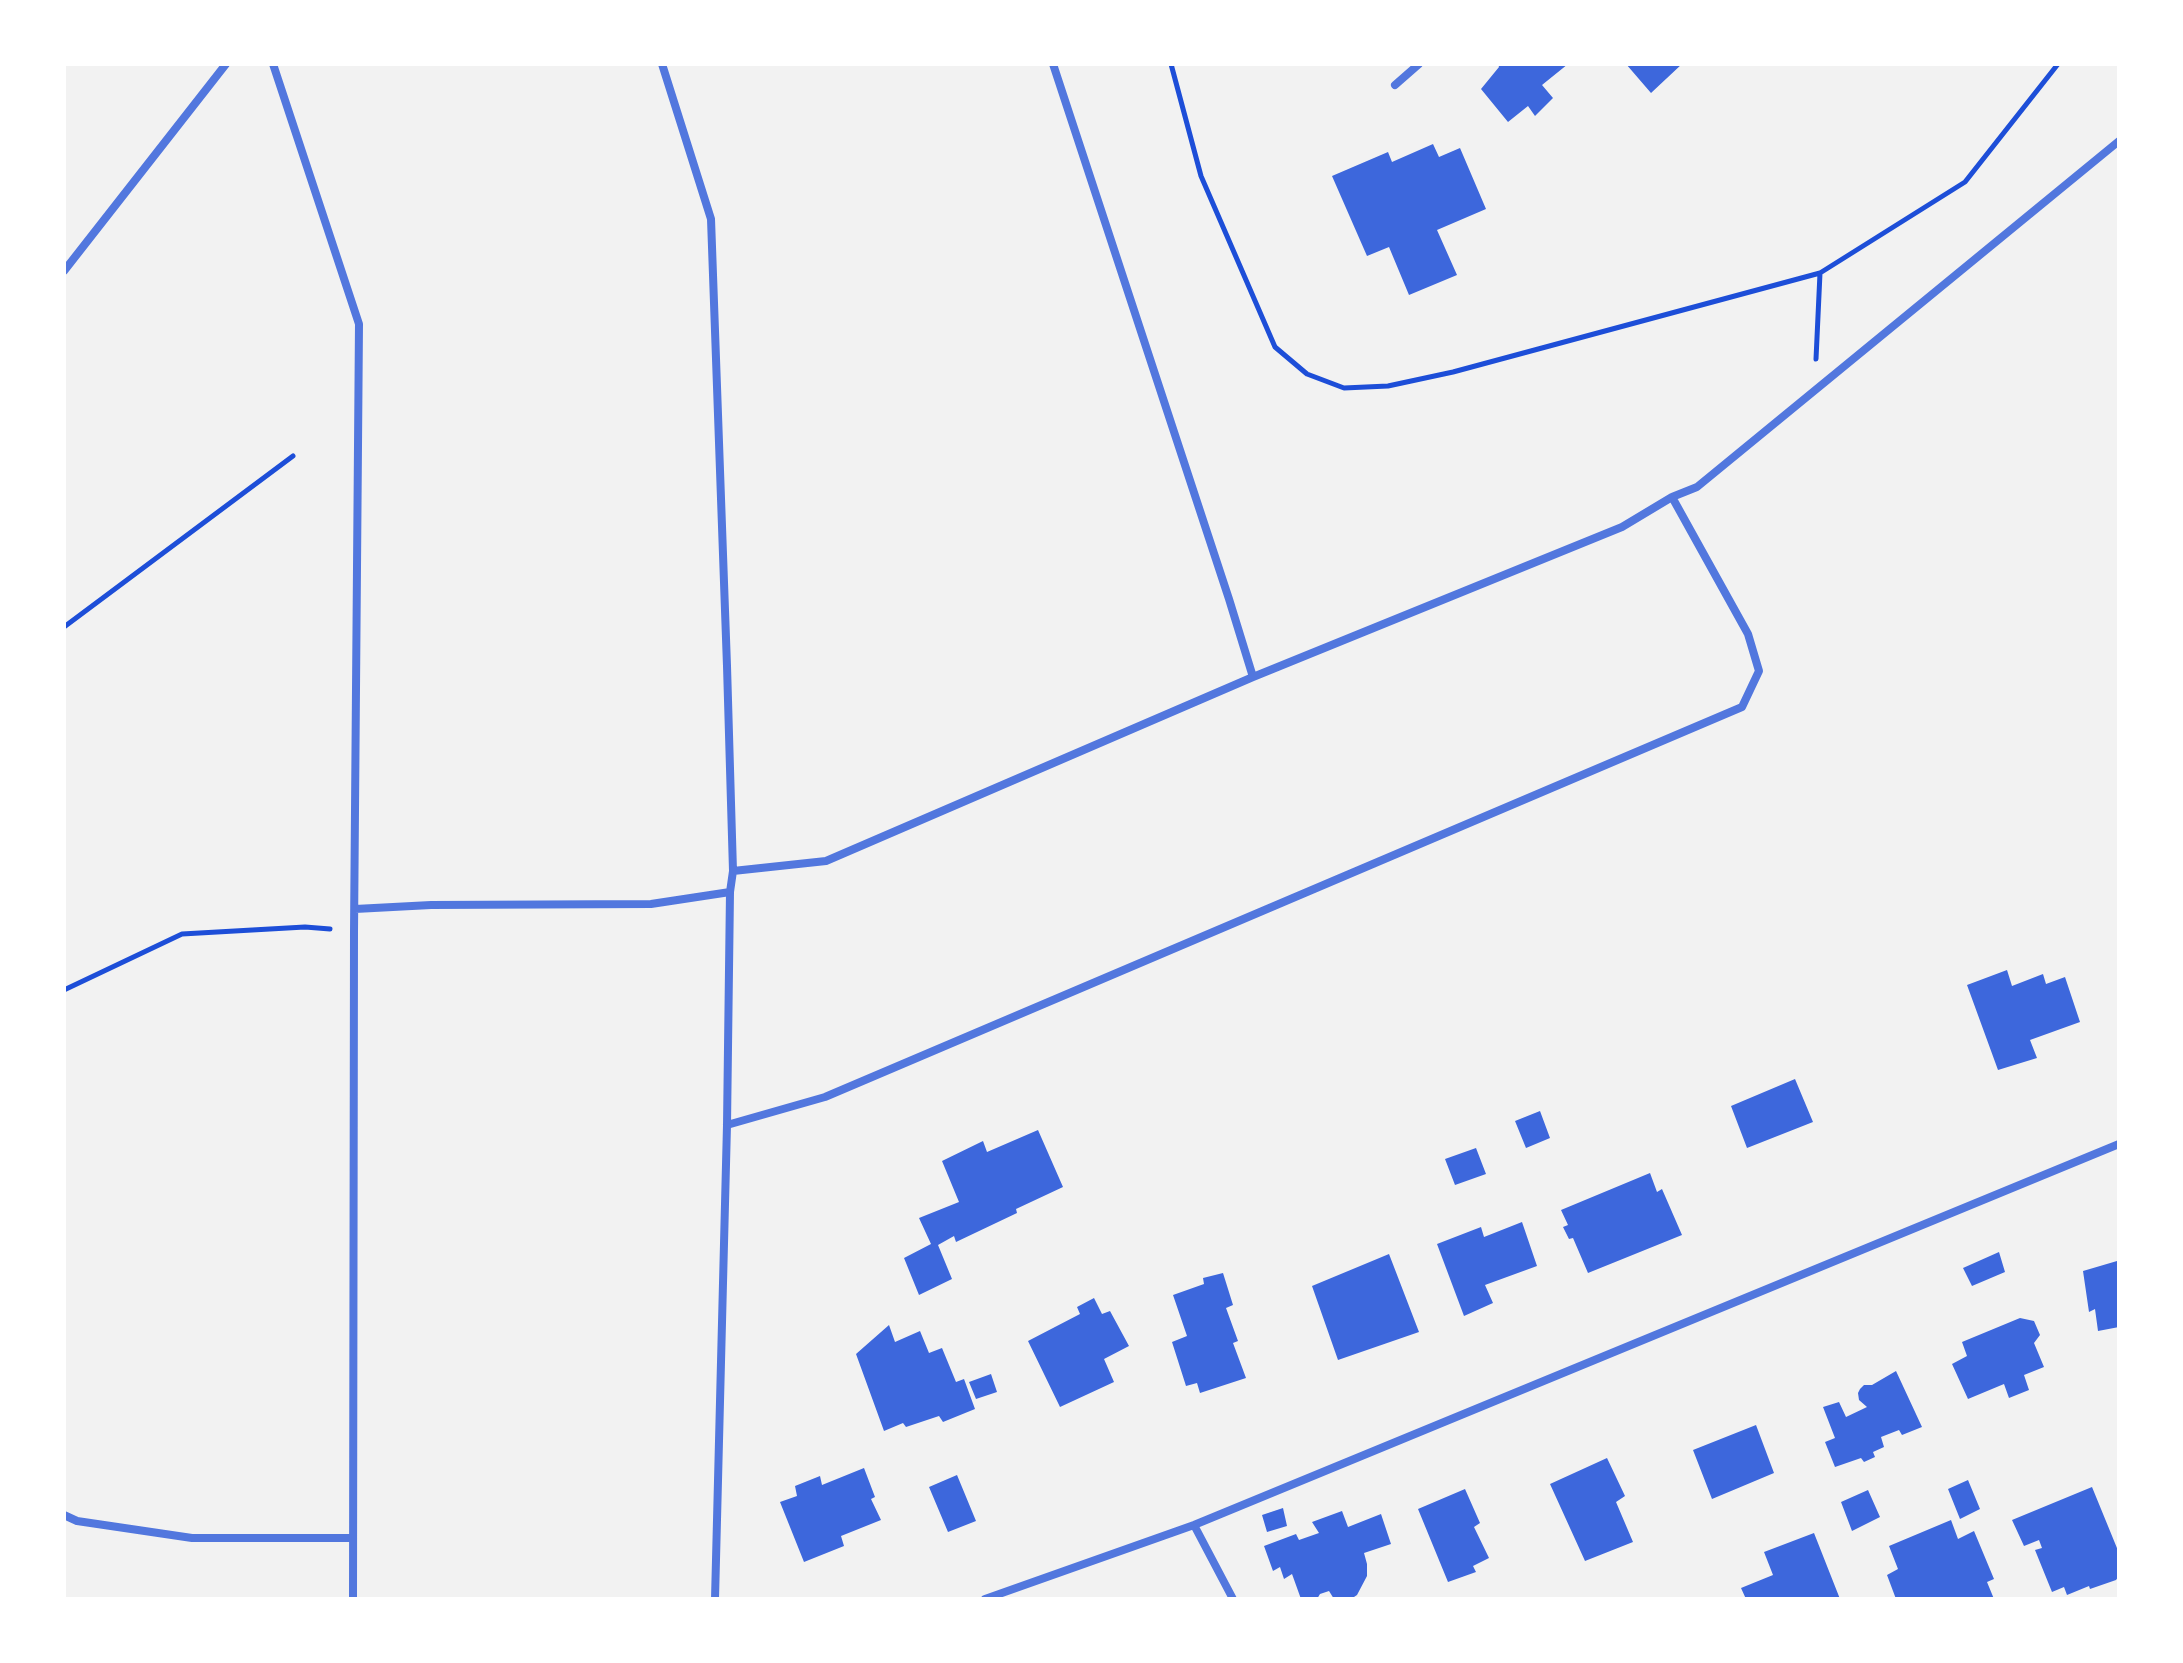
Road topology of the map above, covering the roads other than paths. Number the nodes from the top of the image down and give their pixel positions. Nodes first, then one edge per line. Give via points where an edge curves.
1 (226, 64) edge
2 (273, 64) edge
3 (662, 64) edge
4 (1053, 64) edge
5 (1419, 64) edge
6 (1395, 85) dead end
7 (2119, 141) edge
8 (64, 271) edge
9 (1672, 497) junction
10 (1253, 677) junction
11 (733, 871) junction
12 (730, 892) junction
13 (355, 909) junction
14 (727, 1125) junction
15 (2119, 1144) edge
16 (64, 1515) edge
17 (1194, 1525) junction
18 (353, 1538) junction
19 (353, 1599) edge
20 (715, 1599) edge
21 (985, 1599) edge
22 (1233, 1599) edge

1 - 8 street
2 - 13 street via 359,324
3 - 11 street via 711,219
4 - 10 street
5 - 6 street
7 - 9 street via 1697,487
9 - 10 street via 1622,527
9 - 14 street via 1748,634 1759,671 1742,707 825,1097
10 - 11 street via 826,861
11 - 12 street
12 - 13 street via 651,904
12 - 14 street
13 - 18 street
14 - 20 street
15 - 17 street
16 - 18 street via 192,1538
17 - 21 street
17 - 22 street
18 - 19 street

